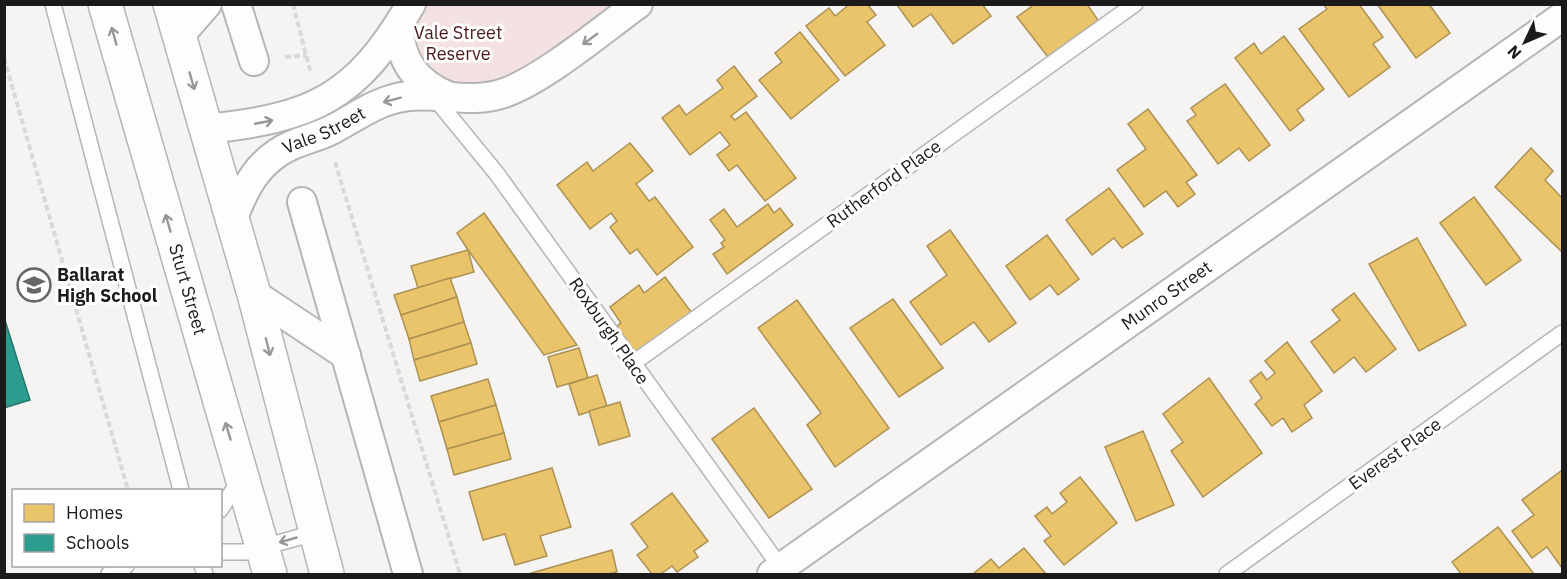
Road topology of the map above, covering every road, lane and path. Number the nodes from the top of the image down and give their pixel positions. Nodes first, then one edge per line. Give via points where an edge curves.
1 (53, 4) edge
2 (105, 4) edge
3 (170, 4) edge
4 (207, 4) edge
5 (236, 4) edge
6 (638, 4) edge
7 (1136, 4) edge
8 (405, 15) edge
9 (1563, 17) edge
10 (179, 36) junction
11 (4, 58) edge
12 (254, 61) dead end
13 (443, 97) junction
14 (206, 129) junction
15 (333, 154) dead end
16 (302, 202) dead end
17 (232, 221) junction
18 (254, 294) junction
19 (1563, 333) edge
20 (346, 355) junction
21 (632, 364) junction
22 (242, 477) junction
23 (128, 489) edge
24 (181, 489) edge
25 (222, 507) edge
26 (314, 533) junction
27 (222, 552) edge
28 (266, 561) edge
29 (124, 567) edge
30 (776, 571) edge
31 (110, 574) edge
32 (327, 574) edge
33 (408, 574) edge
34 (460, 574) edge
35 (1227, 574) edge

1 - 24 lane
22 -> 2 main road, Sturt Street
3 - 10 main road
4 - 10 street
5 - 12 street
6 -> 13 street, Vale Street via 508,92 476,100
7 - 21 lane, Rutherford Place
8 - 13 street, Vale Street via 402,53 422,82
14 -> 8 street, Vale Street via 267,121 320,105 357,77
9 - 30 street, Munro Street
10 -> 14 main road
11 - 23 path
13 -> 17 street, Vale Street via 388,100 327,132 279,151 250,179
13 - 21 lane, Roxburgh Place
14 - 17 main road
15 - 34 path
16 - 20 street
17 - 18 main road
18 - 20 street
18 -> 26 main road
19 - 35 lane, Everest Place
20 - 33 street
21 - 30 lane, Roxburgh Place
22 - 25 lane
22 - 28 main road, Sturt Street
26 -> 28 lane
26 - 32 main road
27 - 28 lane via 246,552
29 - 31 lane

